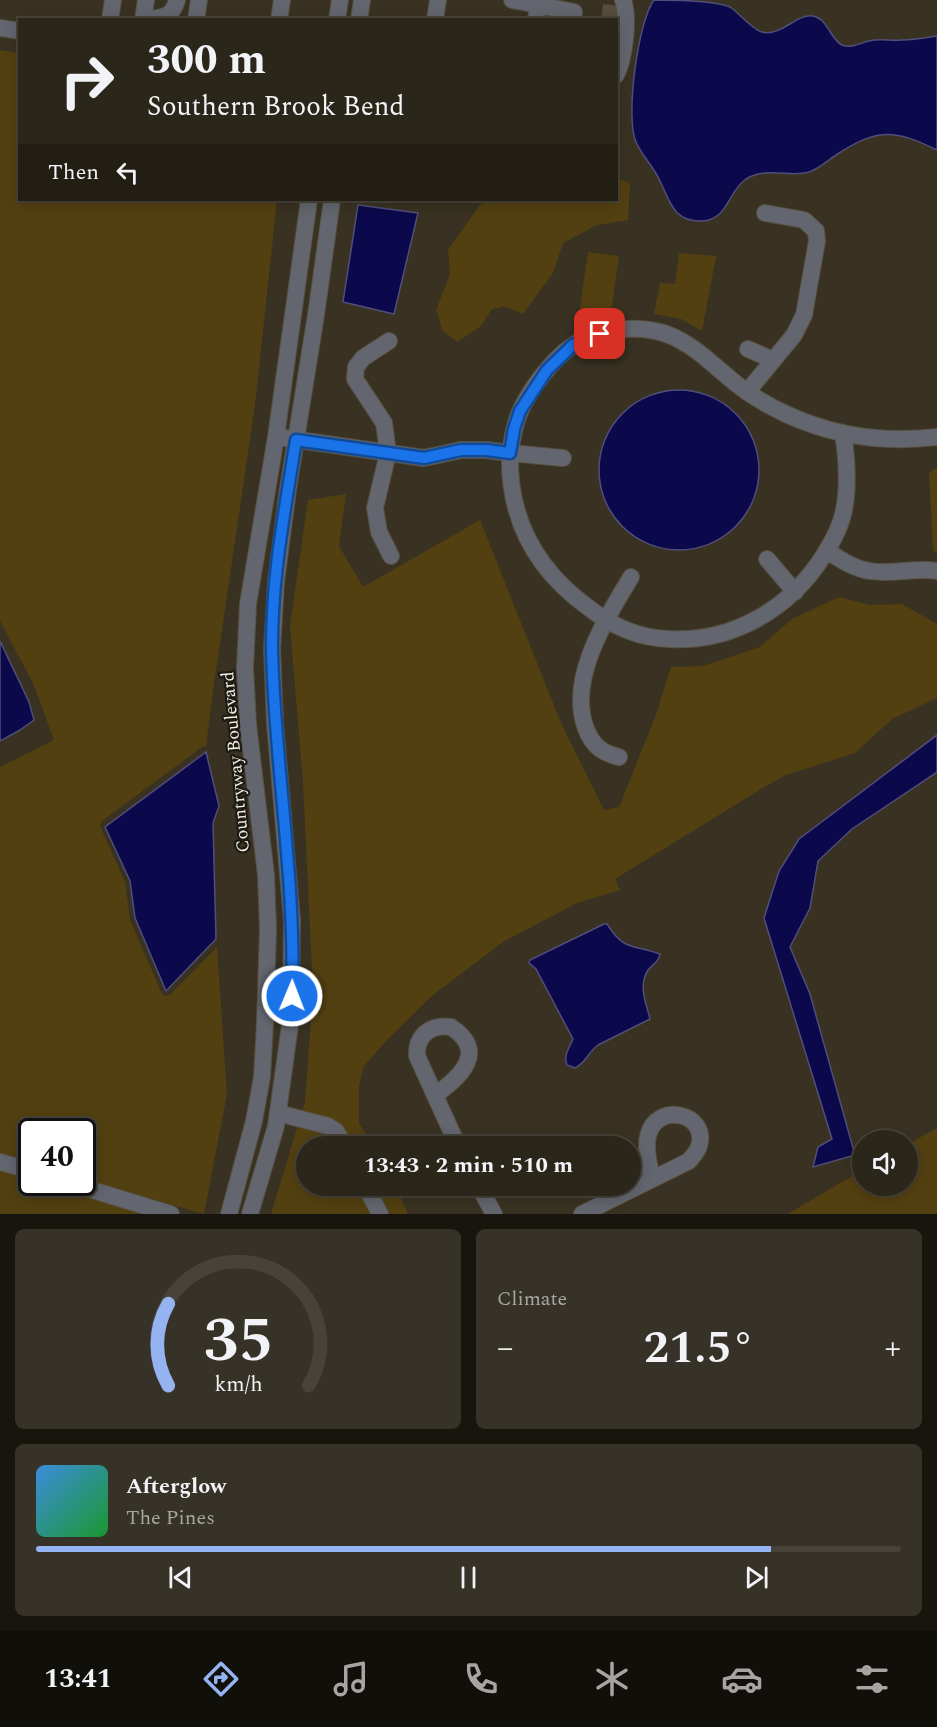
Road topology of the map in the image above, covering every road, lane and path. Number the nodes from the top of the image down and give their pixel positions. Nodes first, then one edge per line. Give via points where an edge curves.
1 (112, 0) edge
2 (146, 0) edge
3 (177, 0) edge
4 (199, 0) edge
5 (282, 0) edge
6 (340, 0) edge
7 (362, 0) edge
8 (438, 0) edge
9 (512, 0) edge
10 (615, 2) edge
11 (538, 8) edge
12 (575, 11) edge
13 (110, 18) edge
14 (145, 18) edge
15 (154, 18) edge
16 (196, 18) edge
17 (279, 18) edge
18 (337, 18) edge
19 (359, 18) edge
20 (435, 18) edge
21 (0, 28) edge
22 (18, 31) edge
23 (618, 66) edge
24 (309, 201) edge
25 (332, 201) edge
26 (765, 213) dead end
27 (389, 341) dead end
28 (748, 349) dead end
29 (773, 360) junction
30 (747, 392) junction
31 (843, 433) junction
32 (276, 437) junction
33 (937, 437) edge
34 (296, 440) junction
35 (388, 453) junction
36 (510, 453) junction
37 (563, 458) dead end
38 (826, 551) junction
39 (391, 556) dead end
40 (767, 559) dead end
41 (937, 571) edge
42 (631, 577) dead end
43 (795, 592) junction
44 (605, 621) junction
45 (619, 757) dead end
46 (285, 835) junction
47 (261, 837) junction
48 (435, 1095) dead end
49 (278, 1113) junction
50 (339, 1136) edge
51 (453, 1136) edge
52 (0, 1162) edge
53 (18, 1167) edge
54 (652, 1178) dead end
55 (96, 1191) edge
56 (371, 1196) edge
57 (484, 1196) edge
58 (171, 1214) edge
59 (229, 1214) edge
60 (250, 1214) edge
61 (380, 1214) edge
62 (494, 1214) edge
63 (582, 1214) edge

1 - 13 street
2 - 14 street
3 - 15 street via 168,15
4 - 16 street
5 - 17 street
6 - 18 street
7 - 19 street
8 - 20 street
9 - 11 street
10 - 23 street via 625,7 626,28
11 - 12 street
21 - 22 street
24 - 32 street, Countryway Boulevard
25 - 34 street
26 - 29 street via 804,220 816,231 817,241 804,315 794,335
27 - 35 street via 363,358 356,368 356,379 384,423
28 - 29 street
29 - 30 street
30 - 31 street via 787,414
30 - 36 street via 670,336 651,330 621,329 573,345 547,370 520,411
31 - 33 street via 912,440
31 - 38 street via 847,483 843,512
32 - 34 street
32 - 47 street, Countryway Boulevard via 248,604 245,668
34 - 35 street
34 - 46 street via 276,582 272,649
35 - 36 street via 424,458 461,450
35 - 39 street via 375,508 379,532
36 - 37 street
36 - 44 street via 514,501 536,554 556,581
38 - 41 street via 870,572
38 - 43 street
40 - 43 street
42 - 44 street
43 - 44 street via 754,622 694,639 633,634
44 - 45 street via 584,674 581,714 589,736 603,753
46 - 47 street
46 - 49 street via 293,973
47 - 59 street, Countryway Boulevard via 268,929 262,1077
48 - 51 street
49 - 50 street via 328,1126
49 - 60 street
52 - 53 street
54 - 63 street
55 - 58 street
56 - 61 street
57 - 62 street

